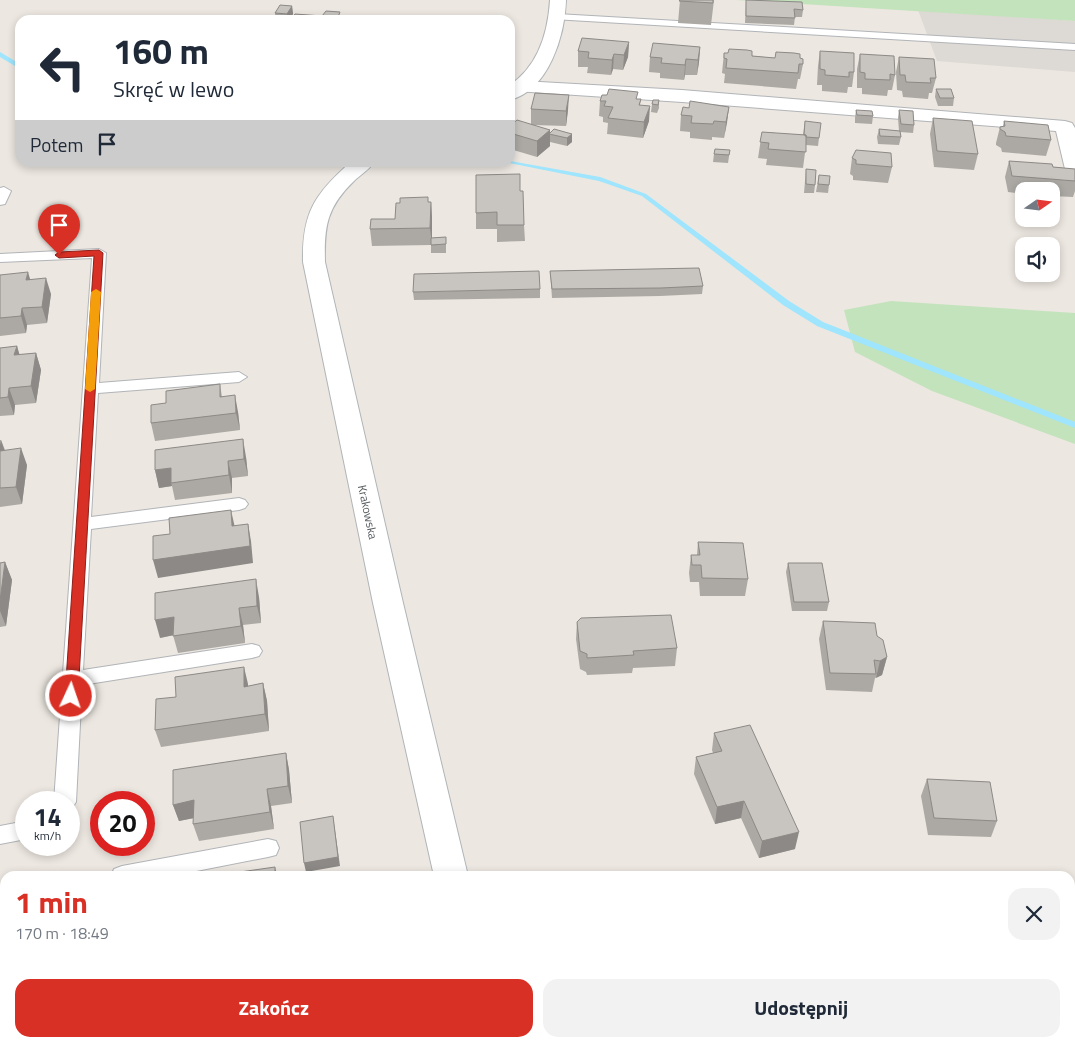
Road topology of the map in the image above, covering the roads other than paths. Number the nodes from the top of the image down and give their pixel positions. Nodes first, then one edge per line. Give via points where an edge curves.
1 (557, 8) edge
2 (1075, 47) edge
3 (516, 90) edge
4 (358, 167) edge
5 (1075, 169) edge
6 (0, 258) edge
7 (239, 377) dead end
8 (90, 389) junction
9 (239, 504) dead end
10 (81, 524) junction
11 (252, 651) dead end
12 (72, 679) junction
13 (66, 791) edge
14 (15, 832) edge
15 (0, 834) edge
16 (268, 848) dead end
17 (148, 871) edge
18 (450, 871) edge

1 - 2 lane
1 - 3 street via 546,54
3 - 5 street via 682,96 1053,125 1065,128
4 - 18 street, Krakowska via 337,186 324,205 314,231 314,262
6 - 8 lane via 99,253
7 - 8 lane
8 - 10 lane
9 - 10 lane
10 - 12 lane
11 - 12 lane
12 - 13 lane
14 - 15 lane
16 - 17 lane

